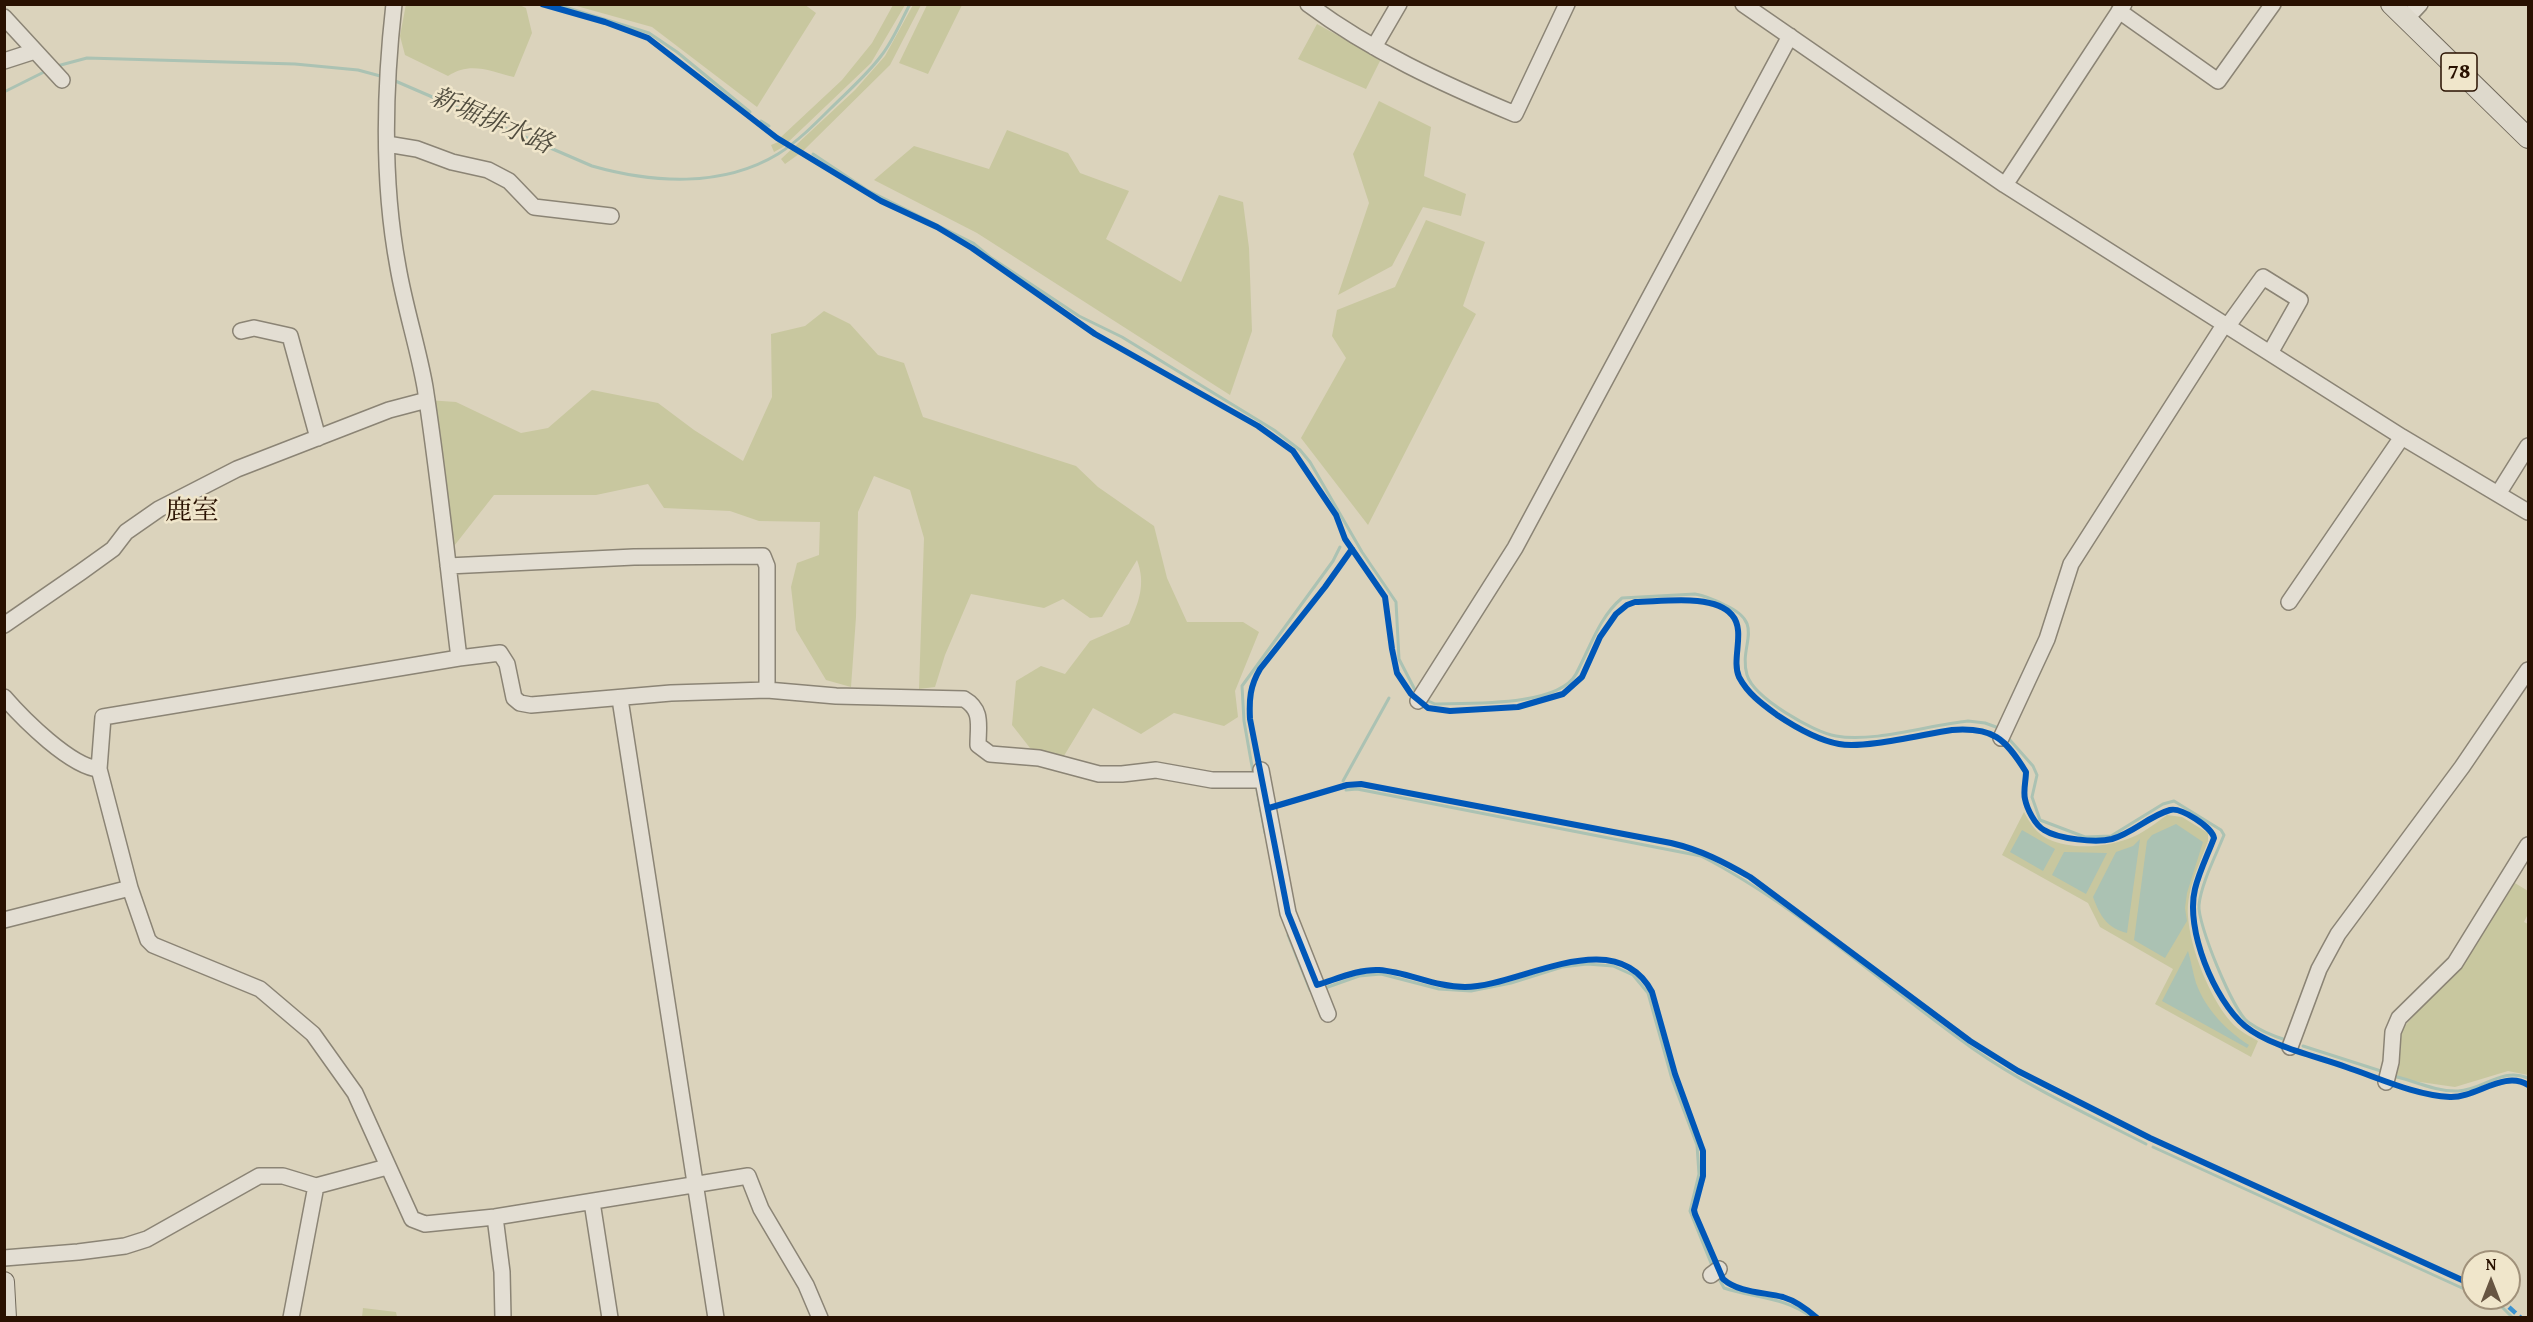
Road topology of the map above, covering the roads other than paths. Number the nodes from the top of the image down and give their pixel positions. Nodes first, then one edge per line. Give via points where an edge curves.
1 (394, 4) edge
2 (1308, 4) edge
3 (1399, 4) edge
4 (1567, 4) edge
5 (1743, 4) edge
6 (2273, 4) edge
7 (2391, 4) edge
8 (2420, 4) edge
9 (2121, 8) edge
10 (4, 17) edge
11 (2406, 19) junction
12 (1790, 36) junction
13 (1374, 47) junction
14 (39, 56) junction
15 (4, 61) edge
16 (62, 81) dead end
17 (2529, 138) edge
18 (387, 144) junction
19 (2005, 185) junction
20 (611, 216) dead end
21 (2226, 326) junction
22 (241, 331) dead end
23 (2270, 353) junction
24 (427, 400) junction
25 (2402, 437) junction
26 (318, 438) junction
27 (2529, 446) edge
28 (2498, 494) junction
29 (2529, 512) edge
30 (448, 566) junction
31 (2289, 602) dead end
32 (4, 625) edge
33 (459, 658) junction
34 (2529, 670) edge
35 (767, 690) junction
36 (4, 697) edge
37 (620, 699) junction
38 (1418, 701) dead end
39 (2001, 738) dead end
40 (99, 770) junction
41 (2529, 845) edge
42 (130, 888) junction
43 (4, 920) edge
44 (1328, 1014) dead end
45 (2290, 1047) dead end
46 (2386, 1082) dead end
47 (387, 1167) junction
48 (695, 1185) junction
49 (316, 1186) junction
50 (592, 1202) junction
51 (495, 1217) junction
52 (4, 1258) edge
53 (4, 1282) edge
54 (6, 1317) edge
55 (291, 1317) edge
56 (503, 1317) edge
57 (610, 1317) edge
58 (717, 1317) edge
59 (820, 1317) edge

1 - 18 street via 385,98
2 - 13 street
3 - 13 street
4 - 13 street via 1515,114 1424,75
5 - 12 street
6 - 9 street via 2218,81
7 - 11 main road, 78
8 - 11 street
9 - 19 street
10 - 14 street
11 - 17 main road, 78
12 - 19 street
12 - 38 street via 1515,548
14 - 15 street
14 - 16 street
18 - 20 street via 488,170 509,181 534,207
18 - 24 street via 398,266
19 - 21 street
21 - 23 street
21 - 23 street via 2263,277 2300,300
21 - 39 street via 2071,564 2047,639
22 - 26 street via 262,329 290,336
23 - 25 street
24 - 26 street via 389,410
24 - 30 street
25 - 28 street
25 - 31 street
26 - 32 street via 237,469 159,509 126,532 113,549
27 - 28 street
28 - 29 street
30 - 33 street
30 - 35 street via 634,557 764,556
33 - 37 street via 500,653 507,664 514,698 520,703
33 - 40 street via 103,717
34 - 45 street via 2338,934 2319,969
35 - 37 street
35 - 44 street via 964,699 978,713 978,745 990,754 1039,758 1099,774 1156,770 1212,780 1262,775 1288,913
36 - 40 street via 61,750 87,768
37 - 48 street
40 - 42 street
41 - 46 street via 2455,963 2399,1018 2393,1032
42 - 43 street
42 - 47 street via 143,931 153,945 255,986 313,1034 355,1093
47 - 49 street
47 - 51 street via 412,1219 419,1223
48 - 50 street
48 - 58 street
48 - 59 street via 748,1176 761,1209 806,1285
49 - 52 street via 283,1176 259,1176 147,1239 125,1246
49 - 55 street
50 - 51 street
50 - 57 street
51 - 56 street
53 - 54 main road

